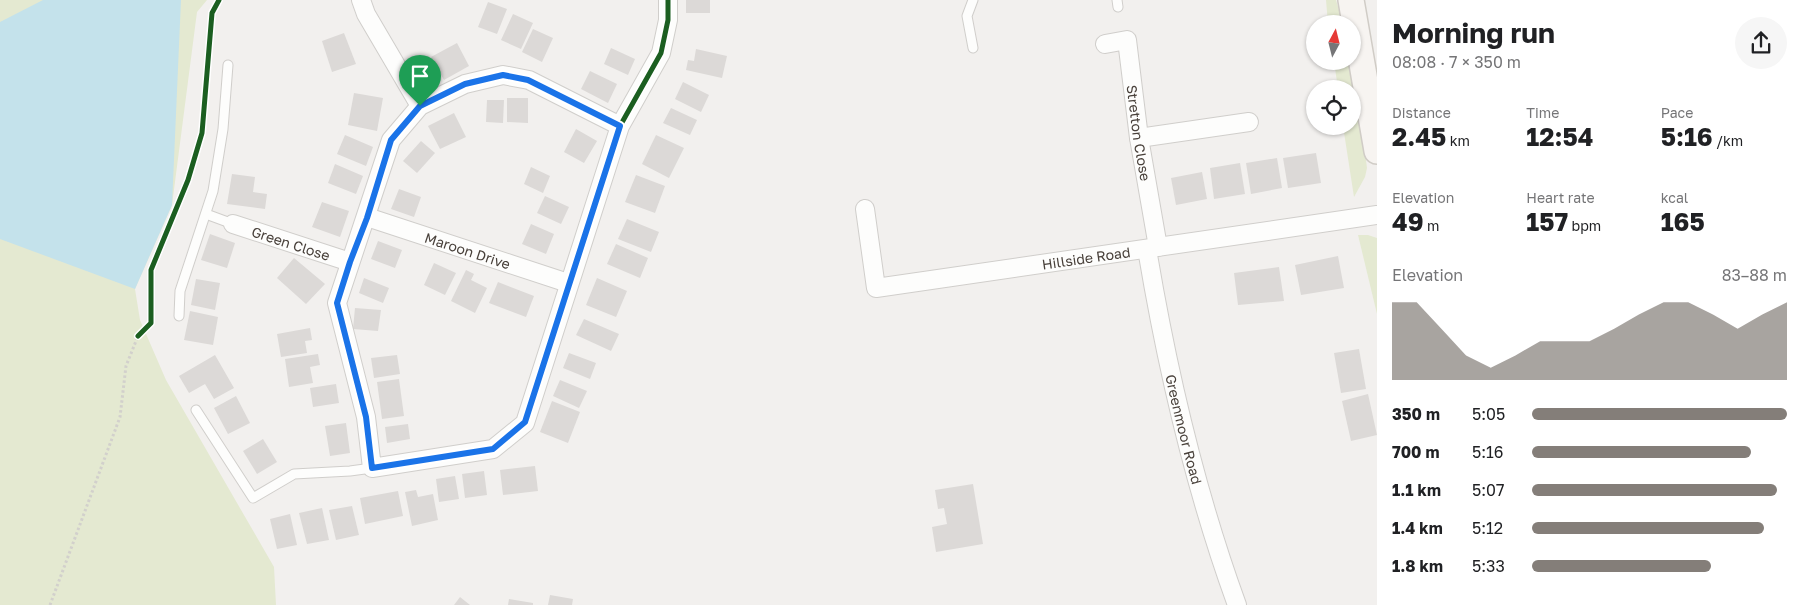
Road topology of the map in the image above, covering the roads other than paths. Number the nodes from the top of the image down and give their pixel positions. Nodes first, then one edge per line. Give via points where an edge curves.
1 (361, 0) edge
2 (668, 0) edge
3 (973, 0) edge
4 (1351, 0) edge
5 (1105, 44) dead end
6 (972, 48) dead end
7 (228, 65) dead end
8 (420, 106) junction
9 (1249, 122) dead end
10 (620, 126) junction
11 (1139, 138) junction
12 (1377, 151) edge
13 (864, 209) dead end
14 (206, 214) junction
15 (1377, 215) edge
16 (367, 218) junction
17 (233, 224) joint
18 (1153, 248) junction
19 (350, 262) junction
20 (568, 283) junction
21 (179, 316) dead end
22 (196, 410) dead end
23 (372, 468) junction
24 (1237, 605) edge

1 - 8 street
2 - 10 street via 668,20 660,53
3 - 6 lane via 967,16
4 - 12 main road
5 - 11 street, Stretton Close via 1127,40
7 - 14 lane via 223,129
8 - 10 street via 465,84 503,75 528,80
8 - 16 street via 391,140
9 - 11 street
10 - 20 street
11 - 18 street, Stretton Close
13 - 18 street, Hillside Road via 876,288
14 - 17 lane
14 - 21 lane via 180,291
15 - 18 street, Hillside Road
16 - 19 street
16 - 20 street, Maroon Drive
17 - 19 street, Green Close
18 - 24 street, Greenmoor Road via 1162,338 1193,461
19 - 23 street via 337,303 366,417
20 - 23 street via 525,422 493,449
22 - 23 lane via 253,498 294,474

